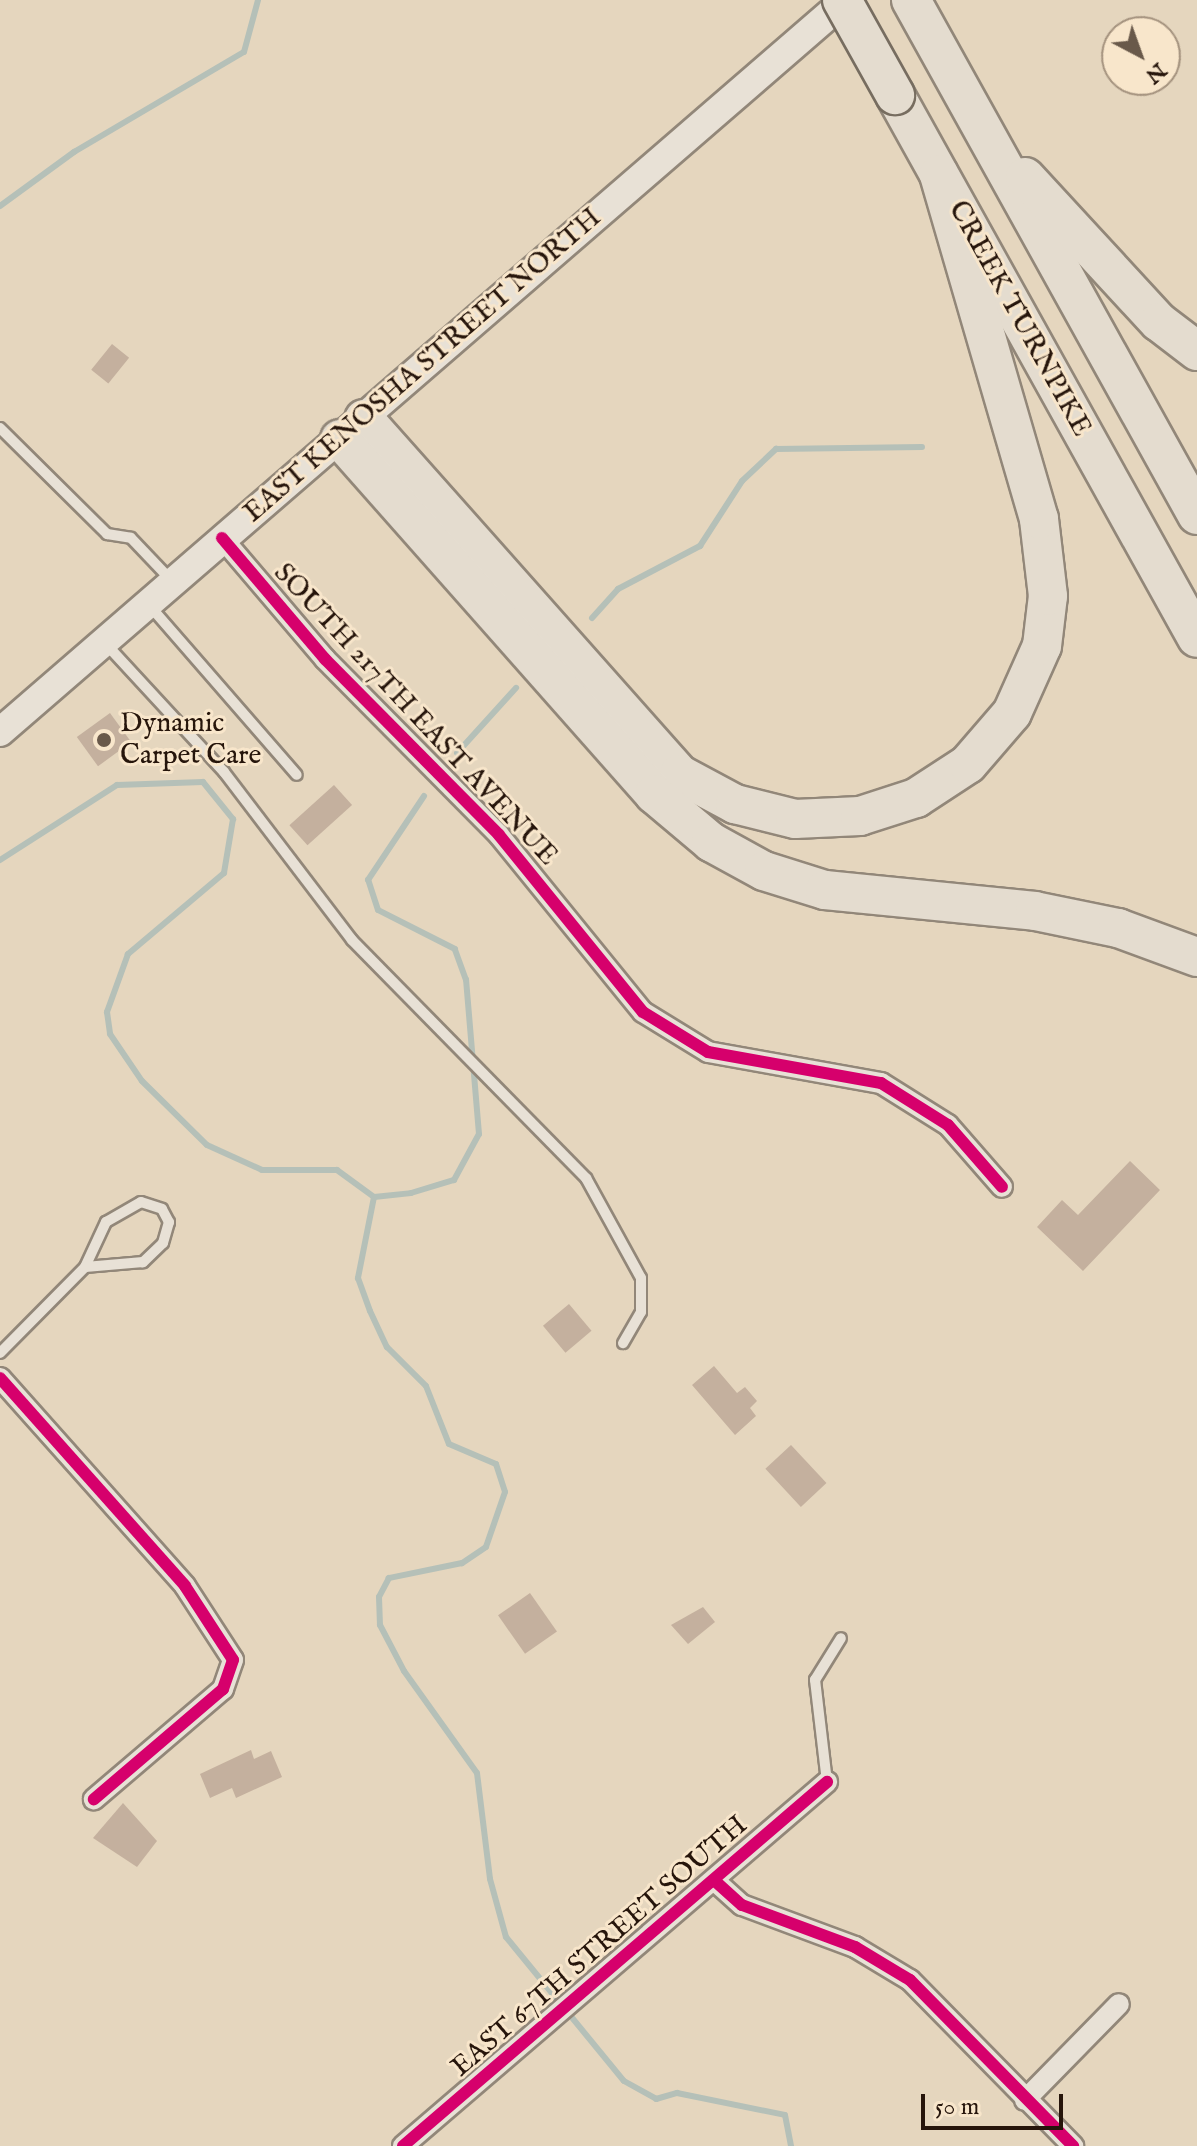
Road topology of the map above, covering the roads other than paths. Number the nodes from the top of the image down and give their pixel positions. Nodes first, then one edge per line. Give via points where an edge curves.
1 (844, 0) edge
2 (911, 0) edge
3 (985, 133) junction
4 (939, 174) junction
5 (1197, 351) edge
6 (0, 428) edge
7 (352, 429) junction
8 (1197, 515) edge
9 (222, 538) junction
10 (173, 582) junction
11 (148, 604) junction
12 (1197, 638) edge
13 (104, 642) junction
14 (0, 732) edge
15 (297, 775) dead end
16 (1197, 957) edge
17 (1002, 1187) dead end
18 (85, 1267) junction
19 (623, 1343) dead end
20 (0, 1353) edge
21 (0, 1378) edge
22 (841, 1638) dead end
23 (827, 1782) joint
24 (94, 1799) dead end
25 (715, 1881) junction
26 (1119, 2004) dead end
27 (1025, 2100) junction
28 (403, 2146) edge
29 (1073, 2146) edge

1 - 4 highway, CREEK TURNPIKE, bridge
1 - 7 main road, EAST KENOSHA STREET NORTH
2 - 3 highway
3 - 5 highway via 1159,322
3 - 8 highway
4 - 7 highway via 1046,550 1042,646 1012,713 968,764 916,798 860,816 795,819 735,804 688,780 595,685 457,528
4 - 12 highway, CREEK TURNPIKE
6 - 10 lane via 107,534 131,538
7 - 9 main road, EAST KENOSHA STREET NORTH
7 - 16 highway via 654,794 730,853 825,890 1035,911 1118,928
9 - 10 main road, EAST KENOSHA STREET NORTH
9 - 17 street, SOUTH 217TH EAST AVENUE via 370,707 499,835 643,1012 708,1052 881,1083 948,1125
10 - 11 main road, EAST KENOSHA STREET NORTH
11 - 13 main road, EAST KENOSHA STREET NORTH
11 - 15 lane
13 - 14 main road, EAST KENOSHA STREET NORTH
13 - 19 lane via 224,772 352,940 586,1178 632,1255 643,1296
18 - 18 lane via 143,1262 163,1243 169,1222 162,1209 124,1207 106,1222
18 - 20 lane
21 - 24 street via 185,1586 227,1646 233,1669 223,1689
22 - 23 lane via 815,1680
23 - 25 street, EAST 67TH STREET SOUTH
25 - 27 street via 742,1905 890,1965 932,1997
25 - 28 street, EAST 67TH STREET SOUTH
26 - 27 street
27 - 29 street

